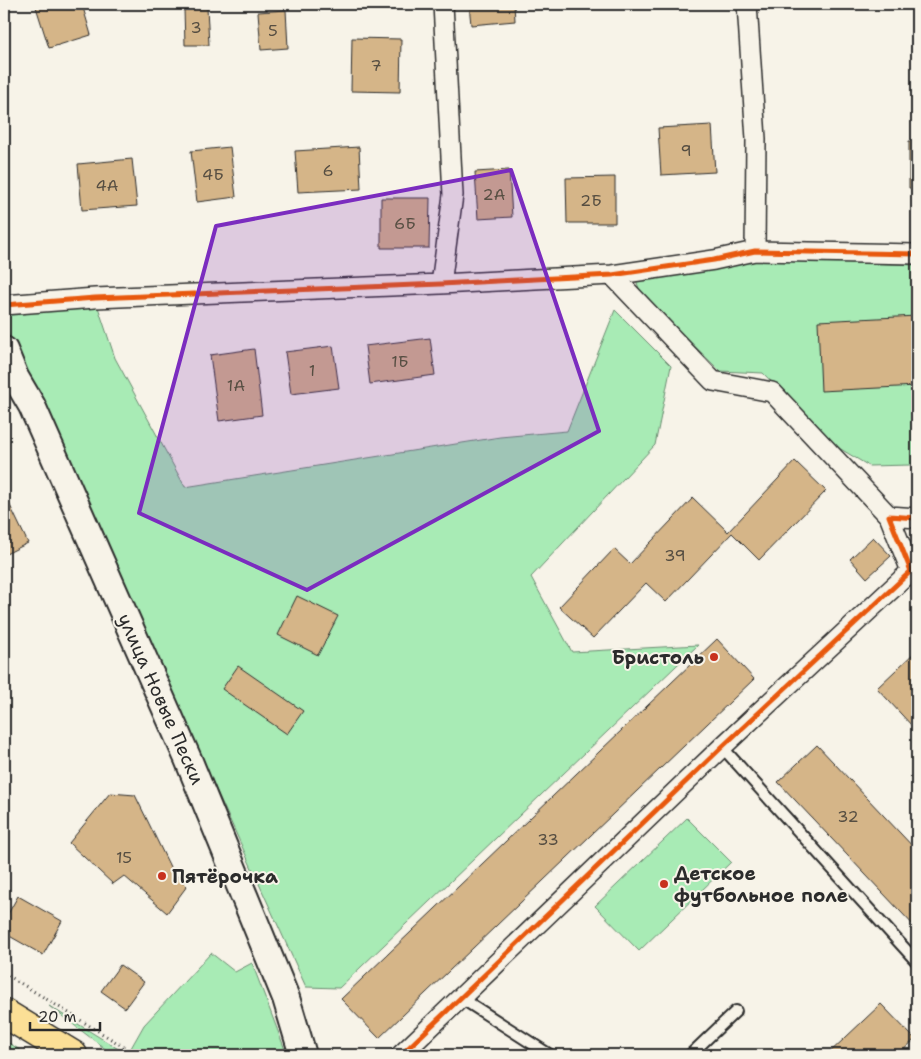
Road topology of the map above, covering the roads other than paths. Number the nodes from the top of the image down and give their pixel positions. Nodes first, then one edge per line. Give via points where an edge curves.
1 (443, 4) edge
2 (747, 4) edge
3 (755, 252) junction
4 (917, 254) edge
5 (612, 274) junction
6 (441, 284) junction
7 (4, 305) edge
8 (4, 350) edge
9 (889, 516) junction
10 (917, 518) edge
11 (722, 747) junction
12 (917, 962) edge
13 (461, 998) junction
14 (736, 1011) dead end
15 (4, 1012) edge
16 (73, 1055) edge
17 (303, 1055) edge
18 (401, 1055) edge
19 (550, 1055) edge
20 (690, 1055) edge

1 - 6 street via 453,195
2 - 3 street via 756,139
3 - 4 street
3 - 5 street
5 - 6 street
5 - 9 street via 713,381 772,392
6 - 7 street via 95,298
8 - 17 main road, улица Новые Пески via 32,406 188,759 286,998
9 - 10 street
9 - 11 street via 912,571
11 - 12 lane
11 - 13 street
13 - 18 street
13 - 19 lane
14 - 20 lane
15 - 16 main road

